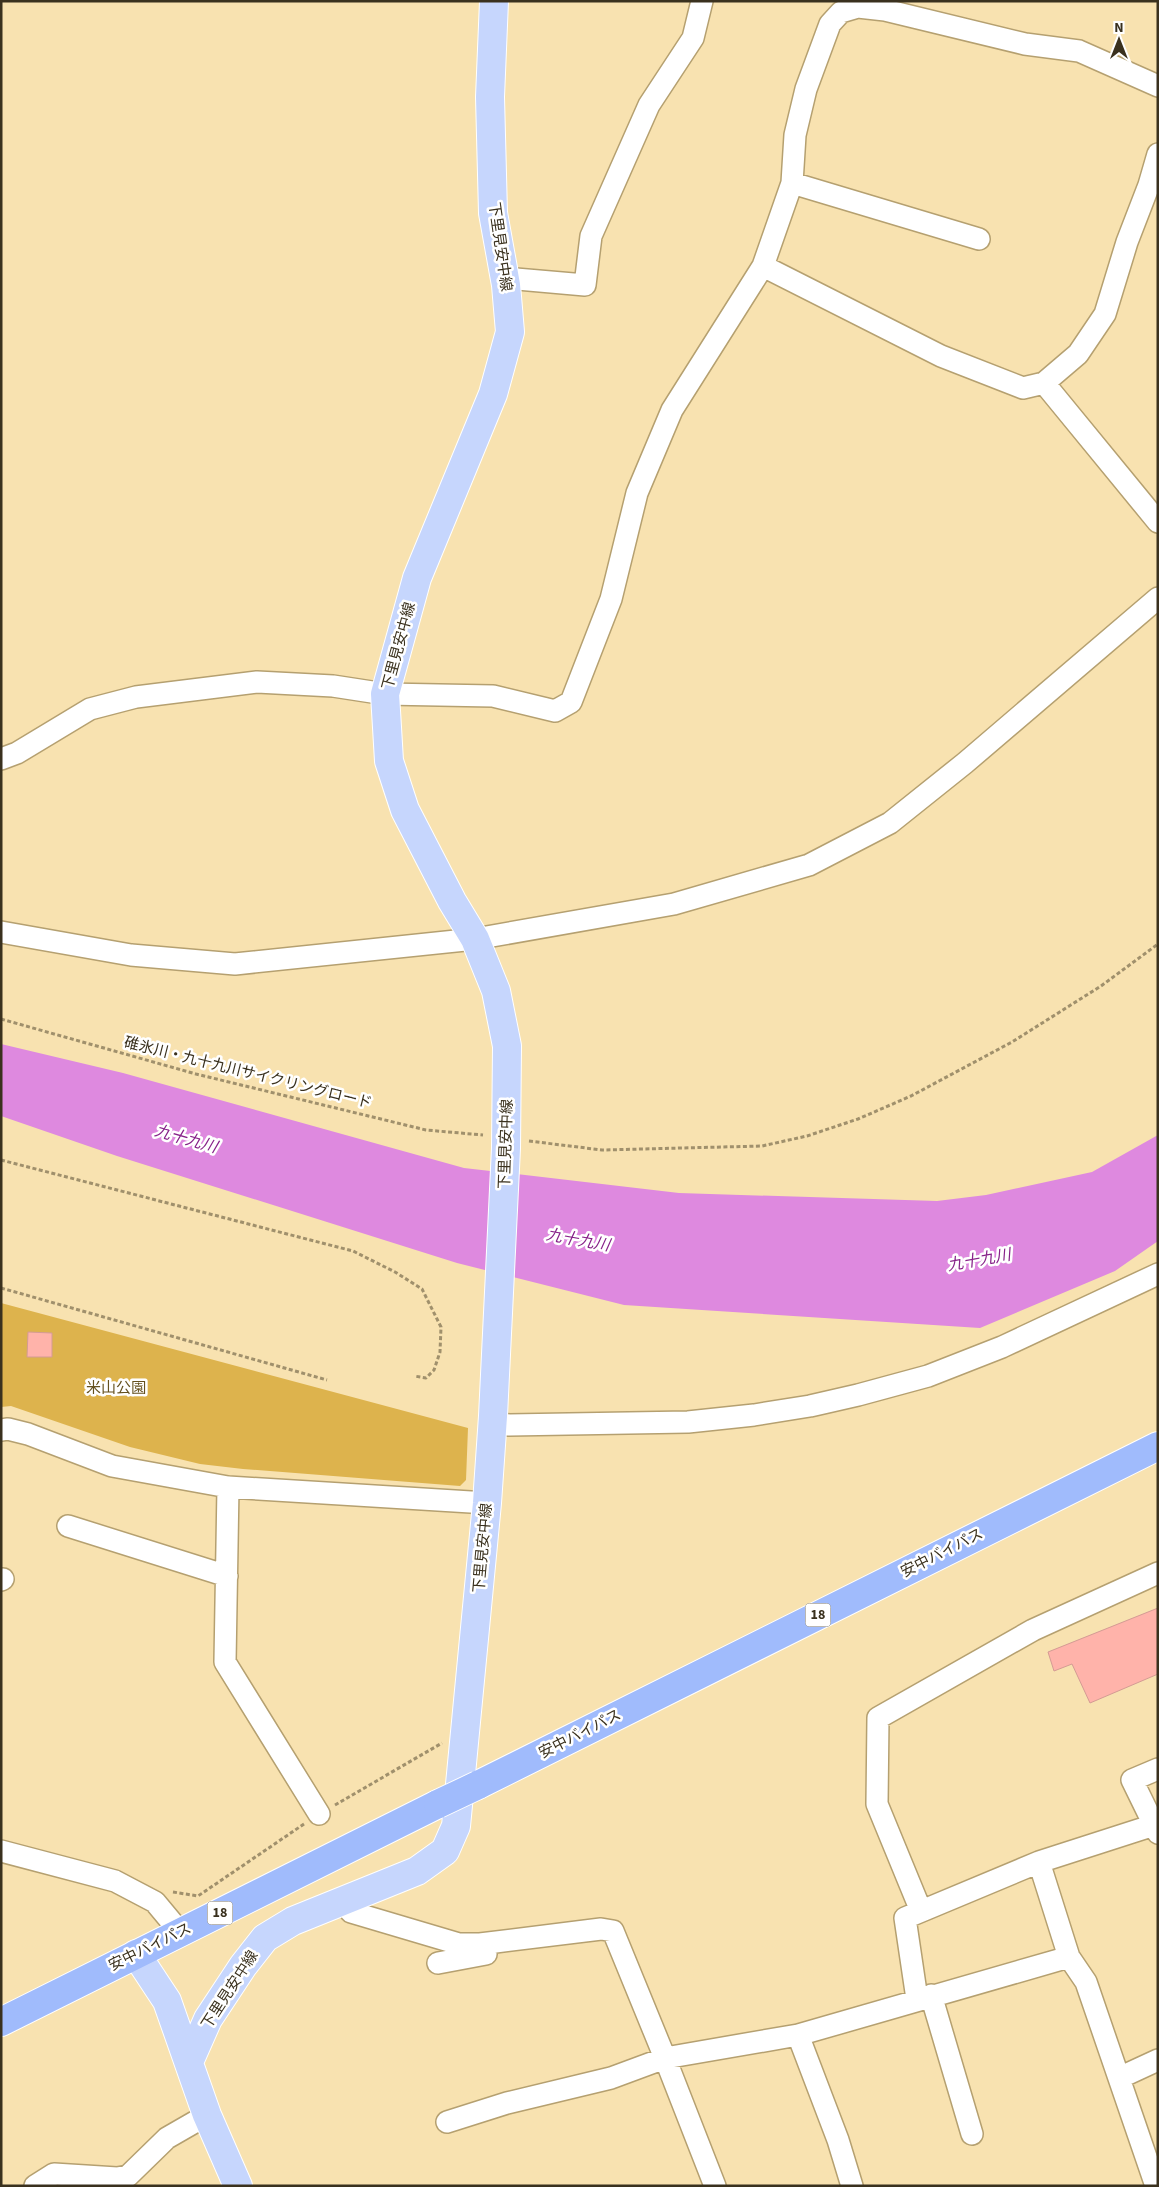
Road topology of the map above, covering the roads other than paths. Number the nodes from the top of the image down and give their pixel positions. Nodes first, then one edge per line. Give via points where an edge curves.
1 (494, 1) edge
2 (702, 1) edge
3 (898, 8) edge
4 (1158, 86) edge
5 (1158, 154) edge
6 (792, 183) junction
7 (979, 239) dead end
8 (763, 266) junction
9 (505, 278) junction
10 (1044, 383) junction
11 (1158, 522) edge
12 (1158, 598) edge
13 (385, 694) junction
14 (1, 759) edge
15 (1, 932) edge
16 (475, 939) junction
17 (1158, 1274) edge
18 (492, 1420) junction
19 (1, 1430) edge
20 (1158, 1446) edge
21 (228, 1487) junction
22 (487, 1503) junction
23 (68, 1526) dead end
24 (1158, 1573) edge
25 (227, 1576) junction
26 (1158, 1769) edge
27 (319, 1814) road end
28 (1156, 1829) edge
29 (1, 1851) edge
30 (1039, 1862) junction
31 (342, 1900) junction
32 (921, 1911) junction
33 (180, 1932) junction
34 (497, 1941) junction
35 (136, 1954) junction
36 (1069, 1957) junction
37 (438, 1963) dead end
38 (924, 1997) junction
39 (167, 2001) junction
40 (218, 2003) junction
41 (1, 2022) edge
42 (798, 2035) junction
43 (665, 2058) junction
44 (1158, 2060) edge
45 (189, 2062) junction
46 (1119, 2078) junction
47 (208, 2115) junction
48 (447, 2122) dead end
49 (972, 2134) dead end
50 (90, 2181) edge
51 (35, 2186) edge
52 (238, 2186) edge
53 (714, 2186) edge
54 (852, 2186) edge
55 (1156, 2186) edge

1 - 9 main road, 下里見安中線 via 490,97 493,212
2 - 9 street via 693,38 649,105 594,228 584,285
3 - 4 street via 1025,44 1079,51
3 - 6 street via 858,6 841,12 830,24 806,89 795,135
5 - 10 street via 1105,314 1078,354
6 - 7 street
6 - 8 street
8 - 10 street via 941,356 1023,388
8 - 13 street via 672,410 637,493 611,599 571,702 555,711 493,696
9 - 13 main road, 下里見安中線 via 510,332 493,394 417,578
10 - 11 street
12 - 16 street via 965,763 890,822 850,845 809,865 674,904
13 - 14 street via 333,686 257,682 136,697 90,709 17,753
13 - 16 main road, 下里見安中線 via 388,761 405,810
15 - 16 street via 131,955 235,964
16 - 18 main road, 下里見安中線 via 496,992 507,1046 507,1142
17 - 18 street via 1002,1347 928,1376 819,1404 688,1422 509,1425
18 - 22 main road, 下里見安中線
19 - 21 street via 28,1434 112,1466
20 - 33 highway, 安中バイパス / 18, bridge
21 - 22 street
21 - 25 street
22 - 31 main road, 下里見安中線 via 456,1826 445,1850 417,1871
23 - 25 street
24 - 32 street via 1033,1630 878,1718 876,1804
25 - 27 street via 225,1662
26 - 28 street via 1132,1780
28 - 30 street
29 - 33 street via 115,1881 155,1902
30 - 32 street
30 - 36 street
31 - 34 street via 351,1912 459,1944
31 - 40 main road, 下里見安中線 via 293,1921 266,1938 242,1966
32 - 38 street via 905,1918
33 - 35 highway, 安中バイパス / 18
34 - 37 street via 487,1954
34 - 43 street via 601,1929 612,1931
35 - 39 main road
35 - 41 highway, 安中バイパス / 18
36 - 38 street
36 - 46 street via 1086,1982
38 - 42 street
38 - 49 street
39 - 40 main road via 189,2010 200,2010
39 - 45 main road
40 - 45 main road, 下里見安中線
42 - 43 street
42 - 54 street
43 - 48 street via 611,2078 507,2103
43 - 53 street
44 - 46 street
45 - 47 main road
46 - 55 street
47 - 50 street via 167,2138 128,2176
47 - 52 main road
50 - 51 street via 54,2174

